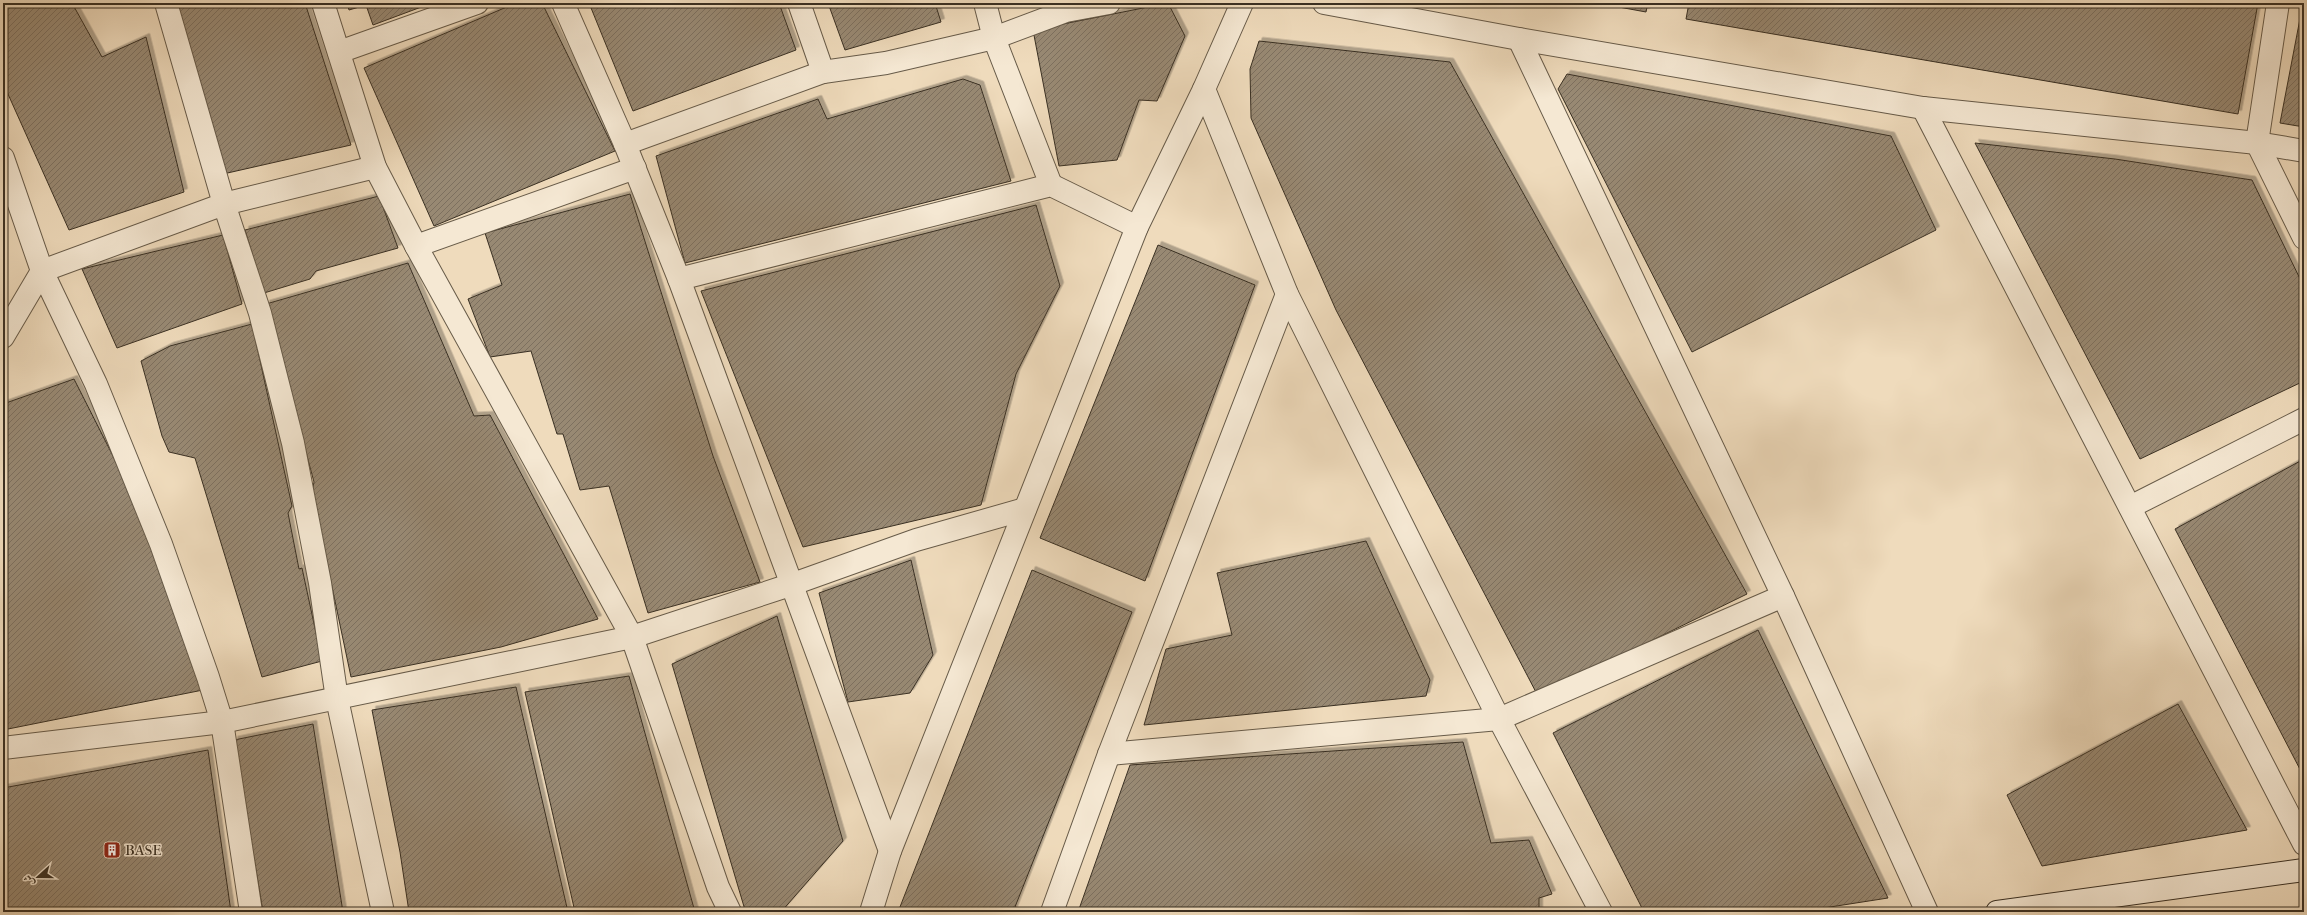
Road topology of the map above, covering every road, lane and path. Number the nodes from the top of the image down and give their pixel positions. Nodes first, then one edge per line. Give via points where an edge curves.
1 (166, 3) edge
2 (323, 3) edge
3 (477, 3) edge
4 (563, 3) edge
5 (799, 3) edge
6 (985, 3) edge
7 (1109, 3) edge
8 (1242, 3) edge
9 (1324, 3) edge
10 (2278, 3) edge
11 (994, 38) junction
12 (1519, 39) junction
13 (339, 52) junction
14 (824, 72) junction
15 (1204, 89) junction
16 (1923, 108) junction
17 (2257, 143) junction
18 (625, 144) junction
19 (2304, 151) edge
20 (3, 158) edge
21 (375, 167) junction
22 (635, 168) junction
23 (1050, 185) junction
24 (224, 204) junction
25 (1137, 227) junction
26 (2304, 238) edge
27 (416, 246) junction
28 (42, 271) junction
29 (679, 279) junction
30 (1287, 294) junction
31 (3, 337) edge
32 (2304, 419) edge
33 (2130, 507) junction
34 (1025, 510) junction
35 (793, 584) junction
36 (1783, 596) junction
37 (632, 636) junction
38 (337, 698) junction
39 (1499, 719) junction
40 (222, 722) junction
41 (3, 748) edge
42 (1109, 754) junction
43 (2304, 844) edge
44 (890, 851) junction
45 (2304, 870) edge
46 (2026, 910) edge
47 (251, 912) edge
48 (383, 912) edge
49 (730, 912) edge
50 (871, 912) edge
51 (1052, 912) edge
52 (1601, 912) edge
53 (1927, 912) edge
54 (1997, 912) edge

1 - 24 street
2 - 13 street
3 - 13 street
4 - 18 street
5 - 14 street
6 - 11 street
7 - 11 street via 1066,11
8 - 15 street
9 - 12 street
10 - 17 street
11 - 14 street via 886,63
11 - 23 street
12 - 16 street
12 - 36 street
13 - 21 street
14 - 18 street
15 - 25 street
15 - 30 street
16 - 17 street
16 - 33 street
17 - 19 street
17 - 26 street
18 - 22 street
20 - 28 street
21 - 24 street
21 - 27 street
22 - 27 street
22 - 29 street
23 - 25 street
23 - 29 street
24 - 28 street
24 - 38 street via 260,313 293,443 320,583
25 - 34 street
27 - 37 street
28 - 31 street
28 - 40 street via 96,384 161,544
29 - 35 street
30 - 39 street
30 - 42 street
32 - 33 street
33 - 43 street
34 - 35 street via 916,540
34 - 44 street
35 - 37 street
35 - 44 street
36 - 39 street
36 - 53 street
37 - 38 street
37 - 49 street via 718,887
38 - 40 street
38 - 48 street
39 - 42 street
39 - 52 street
40 - 41 street
40 - 47 street
42 - 51 street
44 - 50 street
45 - 46 street
46 - 54 street

